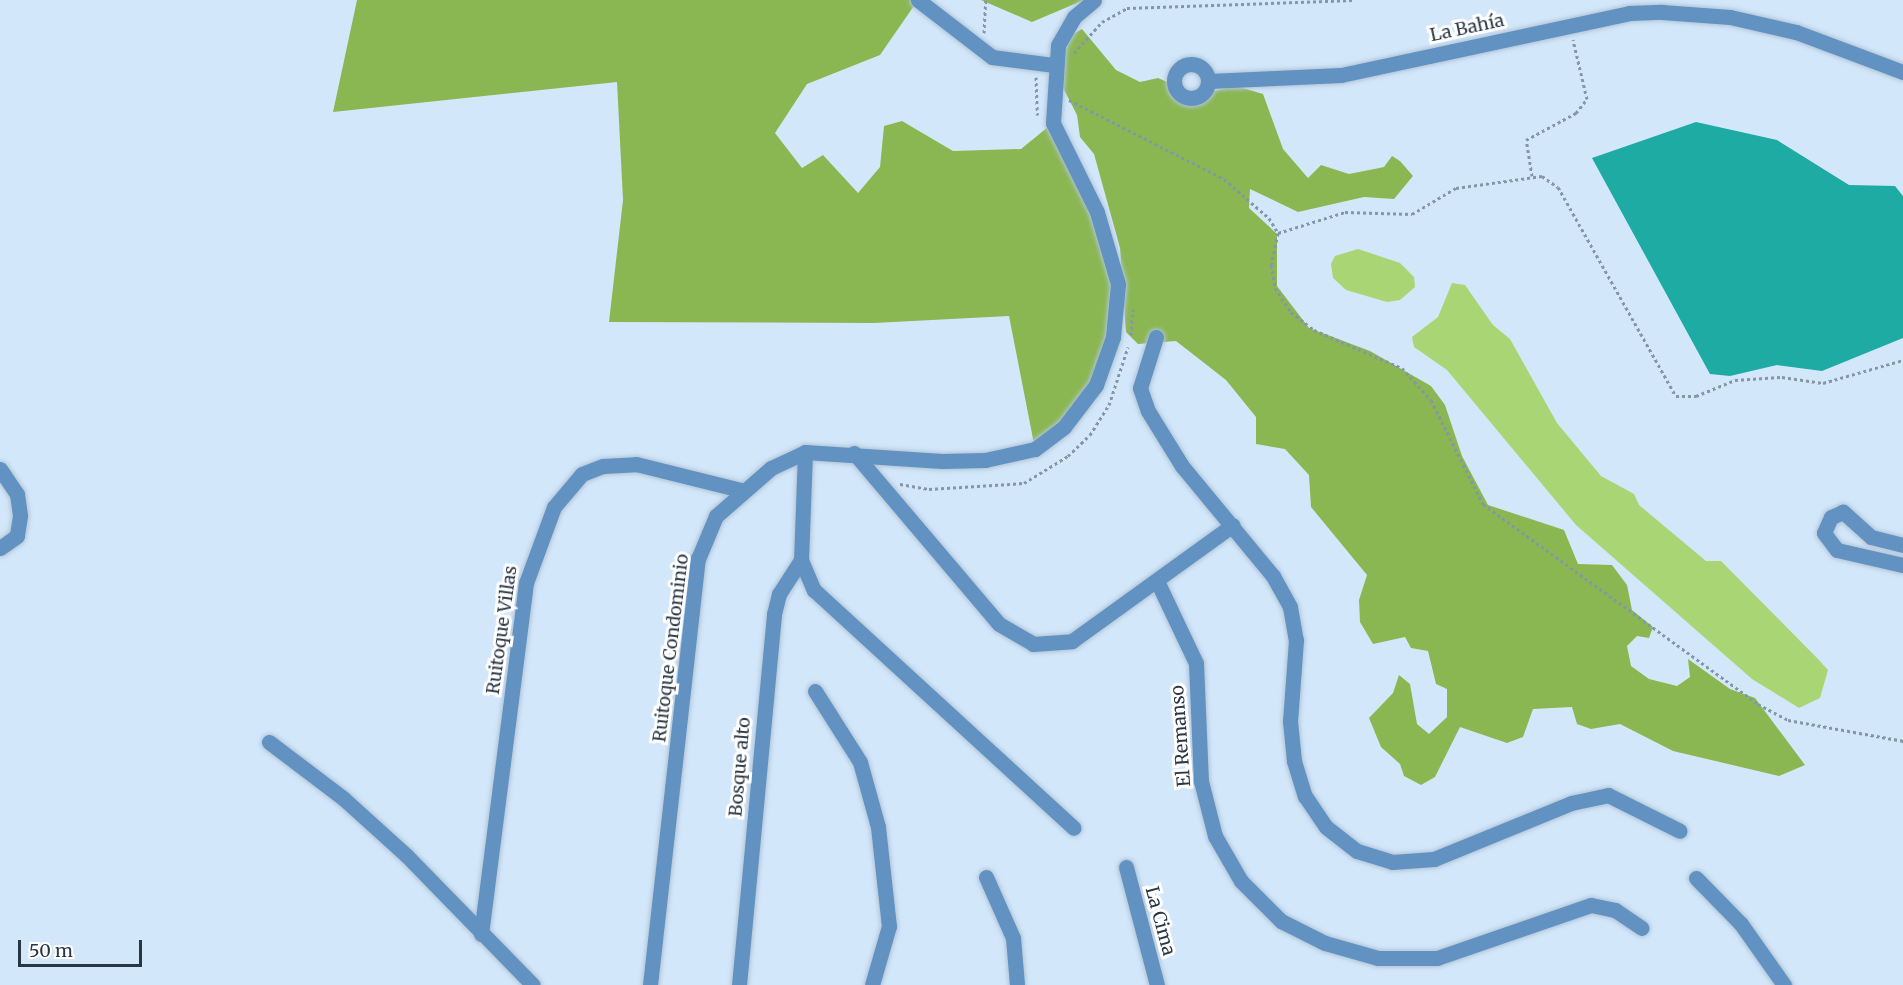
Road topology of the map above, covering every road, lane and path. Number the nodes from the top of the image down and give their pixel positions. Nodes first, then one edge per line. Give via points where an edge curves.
1 (918, 0) edge
2 (986, 0) edge
3 (1094, 0) edge
4 (1569, 26) junction
5 (974, 47) junction
6 (1038, 64) junction
7 (1054, 65) junction
8 (1903, 72) edge
9 (1209, 81) dead end
10 (1065, 98) dead end
11 (1038, 124) dead end
12 (1532, 176) junction
13 (1278, 233) junction
14 (1156, 337) dead end
15 (1903, 360) edge
16 (805, 453) junction
17 (854, 453) junction
18 (0, 469) edge
19 (741, 490) junction
20 (1233, 525) junction
21 (1903, 545) edge
22 (0, 548) edge
23 (801, 560) junction
24 (1903, 566) edge
25 (1157, 581) junction
26 (815, 691) dead end
27 (1903, 741) edge
28 (269, 742) dead end
29 (1074, 828) dead end
30 (1680, 831) dead end
31 (1125, 867) dead end
32 (986, 877) dead end
33 (1696, 878) dead end
34 (1642, 928) dead end
35 (482, 934) junction
36 (532, 985) edge
37 (650, 985) edge
38 (739, 985) edge
39 (872, 985) edge
40 (1017, 985) edge
41 (1157, 985) edge
42 (1784, 985) edge

1 - 5 street
2 - 5 path via 986,30
3 - 7 street via 1074,17
4 - 8 street, La Bahía via 1629,13 1730,17 1796,32
4 - 9 street, La Bahía via 1341,75
4 - 12 path via 1587,99 1576,113 1526,140
5 - 6 street via 1005,62
6 - 7 street
6 - 11 path
7 - 17 street via 1053,123 1097,212 1118,284 1113,337 1096,386 1064,427 1035,449 985,460
10 - 13 path via 1224,179 1269,218
12 - 13 path via 1456,188 1412,214 1345,212
12 - 15 path via 1558,188 1676,396 1696,396 1735,380 1782,377 1822,383
13 - 27 path via 1273,276 1292,312 1314,330 1402,368 1431,400 1483,504 1758,704 1788,720
14 - 20 street via 1140,388 1148,411 1182,466
16 - 17 street
16 - 19 street, Ruitoque Condominio
16 - 23 street
17 - 25 street via 1014,637 1033,644 1072,641
18 - 22 street via 17,494 20,516 17,536
19 - 35 street, Ruitoque Villas via 636,464 603,466 582,474 554,507 526,583
19 - 37 street, Ruitoque Condominio via 716,516 698,559
20 - 25 street
20 - 30 street via 1290,607 1296,640 1290,721 1305,796 1326,827 1357,851 1392,862 1434,859 1571,803 1608,795
21 - 24 street via 1871,537 1843,512 1831,518 1824,533 1838,549
23 - 29 street via 814,590
23 - 38 street, Bosque alto via 788,576 774,614
25 - 34 street, El Remanso via 1196,663 1201,781 1215,836 1241,880 1281,921 1325,943 1378,958 1437,958 1592,905 1615,910
26 - 39 street via 860,762 878,827 889,926
28 - 35 street via 344,799
31 - 41 street, La Cima
32 - 40 street via 1013,938
33 - 42 street via 1741,924
35 - 36 street

